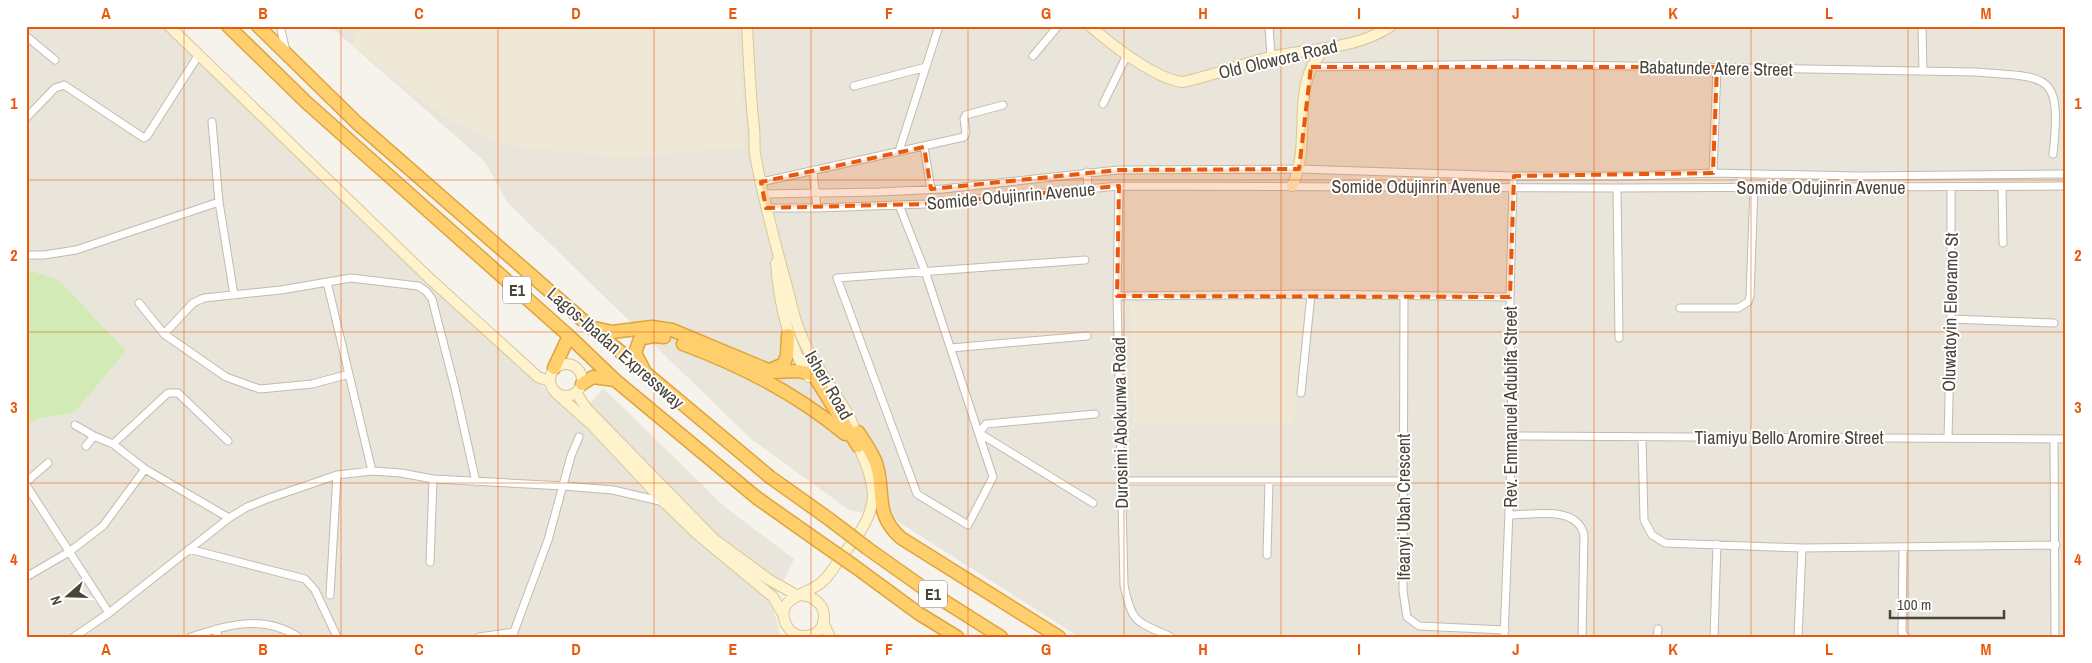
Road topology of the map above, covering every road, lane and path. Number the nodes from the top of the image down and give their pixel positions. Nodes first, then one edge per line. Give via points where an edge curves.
1 (169, 26) edge
2 (228, 26) edge
3 (258, 26) edge
4 (280, 26) edge
5 (747, 26) edge
6 (939, 26) edge
7 (1058, 26) edge
8 (1090, 26) edge
9 (1269, 26) edge
10 (1391, 26) edge
11 (1922, 26) edge
12 (26, 36) edge
13 (1324, 49) junction
14 (287, 54) junction
15 (1127, 55) junction
16 (198, 56) junction
17 (1032, 56) dead end
18 (1271, 57) junction
19 (55, 60) dead end
20 (926, 67) junction
21 (1312, 67) junction
22 (1717, 67) junction
23 (1923, 72) junction
24 (854, 86) dead end
25 (1103, 104) dead end
26 (1003, 105) dead end
27 (26, 118) edge
28 (212, 122) dead end
29 (924, 147) junction
30 (899, 151) junction
31 (2053, 154) dead end
32 (1299, 169) junction
33 (813, 171) junction
34 (1087, 172) junction
35 (1713, 173) junction
36 (2066, 174) edge
37 (1513, 176) junction
38 (761, 182) junction
39 (1119, 186) junction
40 (1292, 186) junction
41 (1514, 186) junction
42 (2066, 186) edge
43 (1754, 187) junction
44 (1951, 187) junction
45 (1088, 188) junction
46 (1617, 188) junction
47 (2002, 188) junction
48 (931, 189) junction
49 (764, 194) junction
50 (816, 194) junction
51 (219, 202) junction
52 (899, 205) junction
53 (766, 208) junction
54 (817, 208) junction
55 (775, 243) junction
56 (2003, 243) dead end
57 (26, 255) edge
58 (1085, 260) dead end
59 (925, 271) junction
60 (327, 282) junction
61 (1311, 294) junction
62 (234, 295) junction
63 (1117, 296) junction
64 (1404, 296) junction
65 (1510, 297) junction
66 (139, 303) dead end
67 (1680, 308) dead end
68 (1951, 320) junction
69 (586, 323) junction
70 (2054, 324) dead end
71 (164, 334) junction
72 (788, 335) junction
73 (569, 336) junction
74 (1087, 336) dead end
75 (1619, 338) dead end
76 (950, 348) junction
77 (554, 368) junction
78 (767, 370) junction
79 (806, 373) junction
80 (349, 374) junction
81 (615, 380) junction
82 (550, 381) junction
83 (661, 387) junction
84 (579, 388) junction
85 (556, 393) junction
86 (1301, 393) dead end
87 (1095, 414) dead end
88 (851, 420) junction
89 (75, 425) dead end
90 (979, 433) junction
91 (845, 434) junction
92 (94, 436) junction
93 (1512, 436) junction
94 (579, 437) dead end
95 (1642, 437) junction
96 (1948, 438) junction
97 (2066, 439) edge
98 (2054, 440) junction
99 (228, 441) dead end
100 (113, 444) junction
101 (86, 446) dead end
102 (858, 446) junction
103 (48, 463) dead end
104 (145, 469) junction
105 (372, 471) junction
106 (337, 475) junction
107 (433, 479) junction
108 (1122, 481) junction
109 (1269, 481) junction
110 (1402, 481) junction
111 (476, 482) junction
112 (26, 483) edge
113 (564, 486) junction
114 (665, 503) junction
115 (1093, 503) dead end
116 (1510, 515) junction
117 (229, 518) junction
118 (863, 527) junction
119 (1717, 544) junction
120 (2056, 545) junction
121 (189, 548) junction
122 (1802, 548) junction
123 (1903, 548) junction
124 (69, 552) junction
125 (1267, 556) dead end
126 (430, 562) dead end
127 (26, 577) edge
128 (823, 582) junction
129 (330, 594) dead end
130 (800, 596) junction
131 (822, 607) junction
132 (109, 613) junction
133 (783, 614) junction
134 (824, 622) junction
135 (216, 628) junction
136 (1505, 633) edge
137 (512, 634) edge
138 (795, 636) edge
139 (74, 637) edge
140 (190, 637) edge
141 (218, 637) edge
142 (298, 637) edge
143 (337, 637) edge
144 (479, 637) edge
145 (830, 637) edge
146 (957, 637) edge
147 (1001, 637) edge
148 (1059, 637) edge
149 (1171, 637) edge
150 (1582, 637) edge
151 (1714, 637) edge
152 (1798, 637) edge
153 (1906, 637) edge
154 (2055, 637) edge

1 - 16 main road
2 - 73 highway, Lagos-Ibadan Expressway / E1 via 307,103
3 - 14 highway, Lagos-Ibadan Expressway / E1
4 - 14 street
5 - 38 main road, Isheri Road via 755,154
6 - 20 street
7 - 17 street
8 - 15 main road, Old Olowora Road
9 - 18 street
10 - 13 main road, Old Olowora Road via 1372,36
11 - 23 street
12 - 19 street
13 - 18 main road, Old Olowora Road
13 - 21 main road
14 - 69 highway, Lagos-Ibadan Expressway / E1 via 357,123
15 - 18 main road, Old Olowora Road via 1172,81 1182,82
15 - 25 street
16 - 27 street via 144,138 64,85 55,88
16 - 82 main road via 428,277 538,377
20 - 24 street
20 - 30 street
21 - 22 street, Babatunde Atere Street via 1515,64
21 - 32 main road via 1304,100
22 - 23 street, Babatunde Atere Street
22 - 35 street
23 - 31 street, Babatunde Atere Street via 1975,72 2032,77 2044,82 2053,93 2056,110
26 - 29 street via 966,115 964,137
28 - 51 street
29 - 30 street
29 - 48 street
30 - 33 street
32 - 34 street
32 - 37 street
32 - 40 main road
33 - 38 street
33 - 50 street
34 - 45 street
34 - 48 street
35 - 36 street via 1858,176
35 - 37 street
37 - 41 street, Rev. Emmanuel Adubifa Street
38 - 49 main road, Isheri Road
39 - 40 street, Somide Odujinrin Avenue
39 - 45 street, Somide Odujinrin Avenue
39 - 63 street, Durosimi Abokunwa Road
40 - 41 street, Somide Odujinrin Avenue
41 - 46 street, Somide Odujinrin Avenue
41 - 65 street, Rev. Emmanuel Adubifa Street
42 - 47 street, Somide Odujinrin Avenue
43 - 44 street, Somide Odujinrin Avenue
43 - 46 street, Somide Odujinrin Avenue
43 - 67 street via 1748,302 1738,308
44 - 47 street, Somide Odujinrin Avenue
44 - 68 street, Oluwatoyin Eleoramo St
45 - 52 street, Somide Odujinrin Avenue
46 - 75 street
47 - 56 street
48 - 50 street
49 - 50 street
49 - 53 main road, Isheri Road
50 - 54 street
51 - 57 street via 76,250
51 - 62 street
52 - 54 street, Somide Odujinrin Avenue
52 - 59 street
53 - 54 street, Somide Odujinrin Avenue
53 - 55 main road, Isheri Road
55 - 72 main road, Isheri Road via 777,281
55 - 88 main road, Isheri Road via 806,347
58 - 59 street
59 - 76 street
59 - 90 street via 837,278 916,494 968,525 994,477
60 - 62 street
60 - 80 street
60 - 111 street via 351,278 418,286 432,299
61 - 63 street
61 - 64 street
61 - 86 street
62 - 71 street via 204,298 192,303
63 - 108 street, Durosimi Abokunwa Road
64 - 65 street
64 - 110 street, Ifeanyi Ubah Crescent
65 - 93 street, Rev. Emmanuel Adubifa Street
66 - 71 street
68 - 70 street
68 - 96 street, Oluwatoyin Eleoramo St
69 - 78 highway via 604,331 672,330
69 - 83 highway, Lagos-Ibadan Expressway / E1
71 - 80 street via 226,377 260,389 312,384
72 - 78 highway via 788,355 784,364
72 - 79 main road, Isheri Road
73 - 77 highway
73 - 81 highway, Lagos-Ibadan Expressway / E1
74 - 76 street
76 - 90 street
77 - 82 main road
77 - 84 main road via 563,363 574,365 581,373
78 - 79 highway
79 - 91 main road, Isheri Road
79 - 102 highway via 813,374
80 - 105 street
81 - 84 highway via 593,377
81 - 146 highway, Lagos-Ibadan Expressway / E1, bridge via 757,498 918,613
82 - 85 main road
83 - 91 highway via 638,361 635,353 640,339 668,338 727,363 804,404
83 - 147 highway, Lagos-Ibadan Expressway / E1, bridge via 770,477 922,587
84 - 85 main road via 566,396
84 - 130 main road via 587,410 714,539 768,579
85 - 114 main road via 592,425
87 - 90 street via 986,424
88 - 102 main road, Isheri Road
88 - 148 highway via 876,462 882,515 890,529
89 - 92 street
90 - 115 street
91 - 118 main road, Isheri Road via 858,456 868,487
92 - 100 street
92 - 101 street
93 - 95 street, Tiamiyu Bello Aromire Street
93 - 116 street, Rev. Emmanuel Adubifa Street
94 - 113 street
95 - 96 street, Tiamiyu Bello Aromire Street
95 - 119 street via 1642,509 1647,529 1665,543
96 - 98 street, Tiamiyu Bello Aromire Street
97 - 98 street, Tiamiyu Bello Aromire Street
98 - 120 street
99 - 100 street via 174,392 168,393
100 - 104 street
102 - 118 main road, Isheri Road via 873,491 871,508
103 - 112 street
104 - 117 street
104 - 124 street via 107,522
105 - 106 street
105 - 107 street
106 - 117 street via 267,499
106 - 129 street
107 - 111 street
107 - 126 street
108 - 109 street
108 - 149 street, Durosimi Abokunwa Road via 1122,558 1128,607 1141,623
109 - 110 street
109 - 125 street
110 - 136 street, Ifeanyi Ubah Crescent via 1403,591 1407,618 1419,626
111 - 113 street
112 - 124 street
113 - 114 street via 628,493
113 - 137 street via 548,540
114 - 133 main road via 773,597
116 - 136 street, Rev. Emmanuel Adubifa Street
116 - 150 street via 1562,514 1572,517 1582,528
117 - 121 street
118 - 128 main road, Isheri Road
119 - 122 street
119 - 151 street
120 - 123 street
120 - 154 street
121 - 132 street
121 - 143 street via 305,579 315,590
122 - 123 street
122 - 152 street
123 - 153 street via 1902,633
124 - 127 street
124 - 132 street
128 - 130 main road, Isheri Road
128 - 131 main road
130 - 131 main road via 810,596
130 - 133 main road, Isheri Road via 791,600
131 - 134 main road
132 - 139 street
133 - 138 main road via 786,626
134 - 138 main road via 812,635
134 - 145 main road
135 - 140 street
135 - 141 street
135 - 142 street via 246,623 269,624
137 - 144 street

